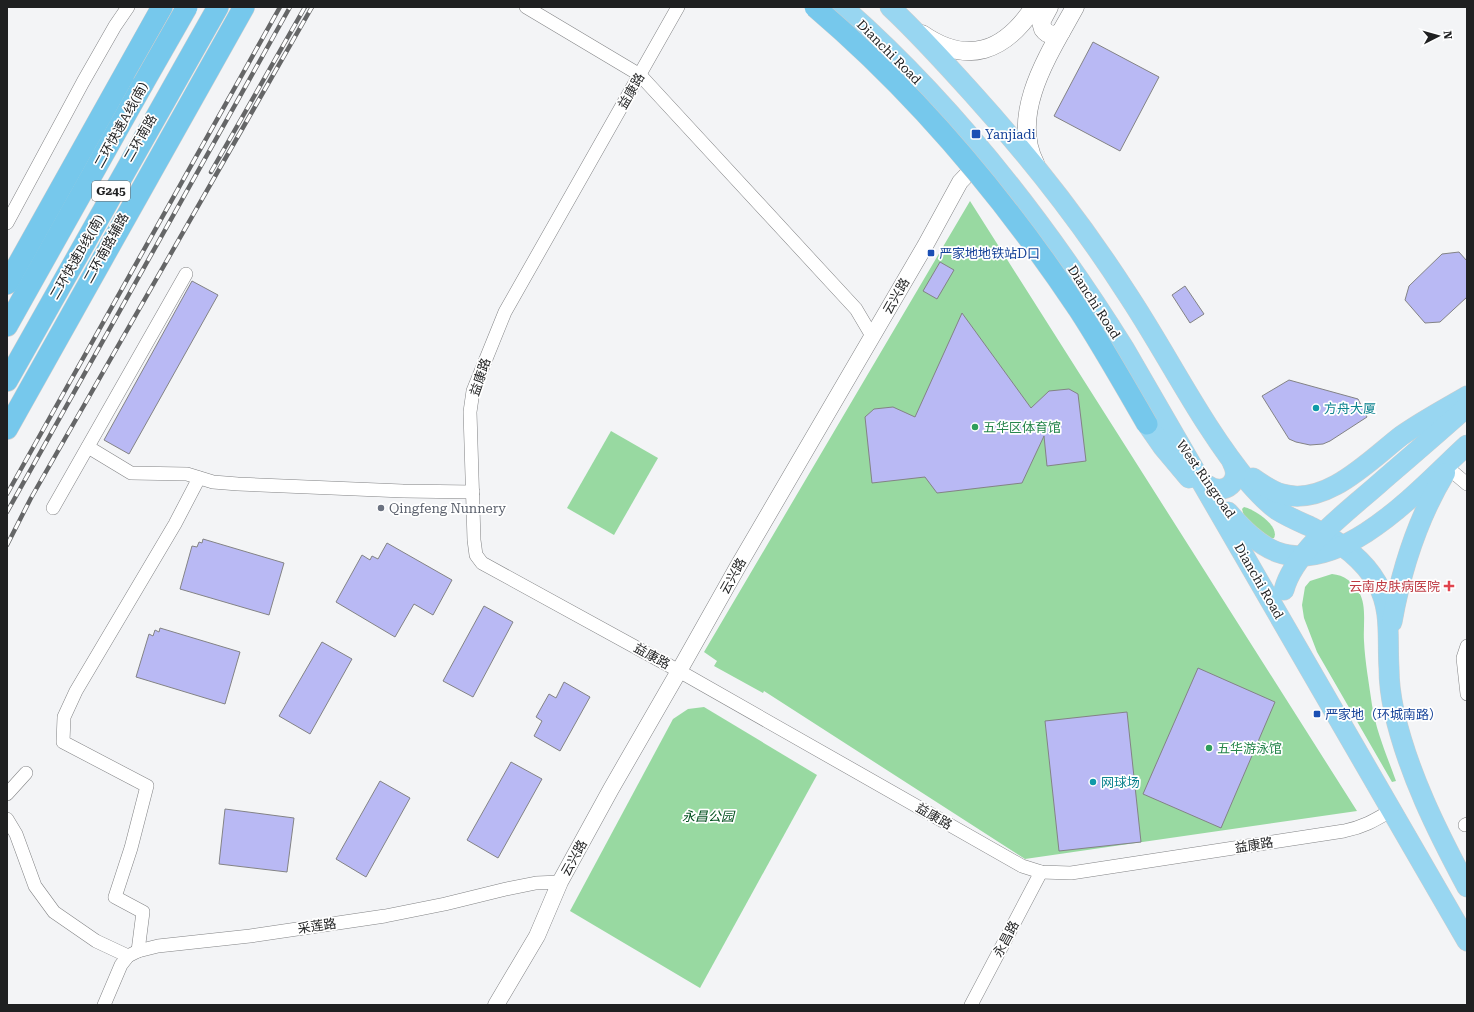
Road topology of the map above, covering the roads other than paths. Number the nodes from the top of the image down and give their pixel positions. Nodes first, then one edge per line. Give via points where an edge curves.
1 (128, 7) edge
2 (162, 7) edge
3 (182, 7) edge
4 (187, 7) edge
5 (192, 7) edge
6 (214, 7) edge
7 (218, 7) edge
8 (241, 7) edge
9 (244, 7) edge
10 (526, 7) edge
11 (678, 7) edge
12 (815, 7) edge
13 (843, 7) edge
14 (1034, 7) edge
15 (1049, 7) edge
16 (1075, 7) edge
17 (894, 11) edge
18 (1061, 32) junction
19 (166, 53) junction
20 (640, 75) junction
21 (985, 156) junction
22 (1044, 178) junction
23 (7, 223) edge
24 (186, 274) dead end
25 (7, 284) edge
26 (7, 326) edge
27 (7, 334) edge
28 (872, 336) junction
29 (7, 374) edge
30 (7, 381) edge
31 (1467, 396) edge
32 (1467, 407) edge
33 (1147, 424) junction
34 (7, 426) edge
35 (7, 429) edge
36 (1215, 435) junction
37 (88, 447) junction
38 (1464, 448) edge
39 (1232, 462) junction
40 (1448, 468) junction
41 (199, 478) junction
42 (1467, 484) edge
43 (473, 492) junction
44 (1211, 494) junction
45 (53, 508) dead end
46 (1237, 531) junction
47 (1323, 534) junction
48 (1342, 546) junction
49 (1303, 556) junction
50 (1371, 574) junction
51 (1284, 590) junction
52 (1292, 637) junction
53 (1467, 646) edge
54 (1388, 652) junction
55 (679, 671) junction
56 (1467, 694) edge
57 (26, 773) dead end
58 (7, 794) edge
59 (1392, 810) junction
60 (7, 819) edge
61 (1462, 865) edge
62 (1041, 872) junction
63 (560, 882) junction
64 (1467, 887) edge
65 (1467, 941) edge
66 (133, 953) junction
67 (104, 1005) edge
68 (496, 1005) edge
69 (971, 1005) edge

1 - 23 street via 86,76
2 - 25 highway
3 - 19 main road
4 - 26 highway, 二环快速A线(南), bridge
5 - 19 main road, 二环南路 / G245
6 - 29 main road, 二环南路 / G245
7 - 30 highway, 二环快速B线(南)
8 - 34 street, 二环南路辅路
9 - 35 highway
10 - 20 street
11 - 20 street, 益康路
12 - 33 highway, bridge via 897,84 991,190 1079,310
13 - 21 main road, Dianchi Road via 906,67
14 - 17 main road via 1020,26 1002,42 975,52 956,51 937,44 918,32
15 - 18 main road via 1041,22 1043,29 1049,35
16 - 18 main road
17 - 22 main road, Dianchi Road via 985,107
18 - 22 main road via 1037,82 1026,121 1028,146
19 - 27 main road, 二环南路 / G245
20 - 28 street via 856,309
20 - 43 street, 益康路 via 505,312 473,391 470,412
21 - 28 street, 云兴路 via 960,182
21 - 44 main road, Dianchi Road via 1064,257 1109,324
22 - 36 main road, Dianchi Road via 1127,293
24 - 37 street
28 - 55 street, 云兴路
31 - 36 main road via 1412,428 1337,484 1304,496 1284,494 1264,485 1231,456
32 - 47 main road
33 - 44 main road via 1179,467
33 - 46 main road via 1186,480
36 - 39 main road, Dianchi Road
37 - 41 street via 131,473 187,474
37 - 45 street
38 - 40 main road
38 - 48 main road, West Ringroad via 1396,511
39 - 44 main road, Dianchi Road via 1236,472 1235,478 1228,487
39 - 47 main road, Dianchi Road via 1272,506
40 - 42 street
40 - 54 main road via 1429,504 1410,554 1394,612
41 - 43 street via 238,484
41 - 66 street via 175,524 76,691 64,717 63,742 147,786 116,897 143,912
43 - 55 street, 益康路 via 475,548 476,555 482,563
44 - 46 main road
46 - 49 main road, West Ringroad via 1277,552
46 - 52 main road, Dianchi Road
47 - 48 main road, Dianchi Road
47 - 49 main road
48 - 49 main road, West Ringroad
48 - 50 main road, Dianchi Road
49 - 51 main road via 1290,575
50 - 51 main road, Dianchi Road via 1354,561 1325,557 1312,560 1300,567
50 - 54 main road, Dianchi Road via 1383,596 1386,608 1389,622
51 - 52 main road, Dianchi Road via 1283,612
52 - 59 main road, Dianchi Road
53 - 56 street via 1463,658
54 - 61 main road, Dianchi Road via 1392,698 1402,742 1425,803
55 - 62 street, 益康路 via 1022,866
55 - 63 street, 云兴路
57 - 58 street
59 - 62 street, 益康路 via 1370,823 1344,831 1071,873
59 - 65 main road, Dianchi Road
60 - 66 street via 16,834 35,886 54,912 96,941
61 - 64 main road, Dianchi Road
62 - 69 street, 永昌路
63 - 66 street, 采莲路 via 536,883 384,916 250,936 158,946
63 - 68 street, 云兴路 via 537,936
66 - 67 street via 121,965

